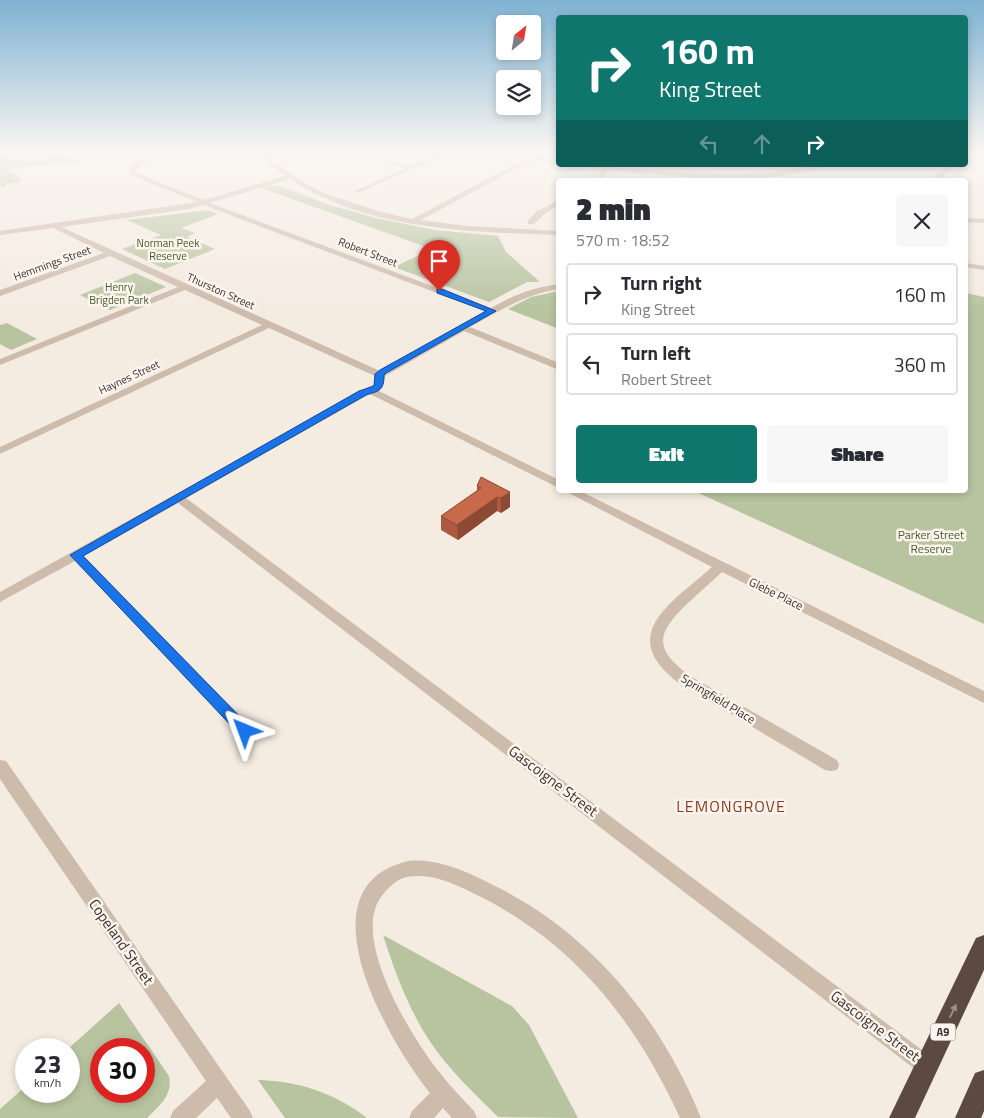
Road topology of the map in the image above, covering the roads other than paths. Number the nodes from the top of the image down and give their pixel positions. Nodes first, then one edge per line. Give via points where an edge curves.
1 (195, 205) edge
2 (211, 205) edge
3 (352, 205) edge
4 (443, 205) edge
5 (554, 205) edge
6 (415, 220) junction
7 (968, 220) edge
8 (984, 221) edge
9 (531, 222) dead end
10 (54, 225) junction
11 (0, 232) edge
12 (556, 233) edge
13 (111, 253) junction
14 (968, 265) edge
15 (984, 268) edge
16 (185, 287) junction
17 (556, 287) edge
18 (0, 293) edge
19 (492, 311) junction
20 (269, 324) junction
21 (462, 327) junction
22 (0, 362) edge
23 (556, 366) edge
24 (380, 374) junction
25 (372, 391) junction
26 (0, 451) edge
27 (556, 483) edge
28 (575, 493) edge
29 (178, 497) junction
30 (76, 555) junction
31 (722, 566) junction
32 (0, 598) edge
33 (984, 697) edge
34 (245, 731) dead end
35 (831, 765) dead end
36 (0, 766) edge
37 (984, 946) edge
38 (927, 1066) junction
39 (218, 1084) junction
40 (443, 1094) junction
41 (180, 1118) edge
42 (243, 1118) edge
43 (419, 1118) edge
44 (467, 1118) edge
45 (691, 1118) edge
46 (902, 1118) edge

1 - 10 street
2 - 19 street, Robert Street
3 - 6 street
4 - 6 street
5 - 9 street
6 - 12 street via 474,228
7 - 8 street
10 - 11 street
10 - 13 street, Thurston Street
13 - 16 street, Thurston Street
13 - 18 street, Hemmings Street
14 - 15 street
16 - 20 street, Thurston Street
16 - 22 street
17 - 19 street via 525,293
19 - 21 street
20 - 24 street, Thurston Street
20 - 26 street, Haynes Street
21 - 23 street
21 - 24 street
24 - 25 street via 379,386
25 - 27 street
25 - 29 street via 363,393
28 - 31 street, Glebe Place
29 - 30 street
29 - 38 street, Gascoigne Street
30 - 32 street
30 - 34 street
31 - 33 street, Glebe Place
31 - 35 street, Springfield Place via 661,622 656,638 660,656 685,680
36 - 39 street, Copeland Street
38 -> 37 highway, A9
38 - 46 highway, A9
39 - 41 street
39 - 42 street, Copeland Street
40 - 43 street
40 - 44 street
40 - 45 street via 398,1028 373,969 364,936 364,908 374,891 392,875 414,868 442,872 491,892 532,915 570,944 617,994 646,1032 672,1076

